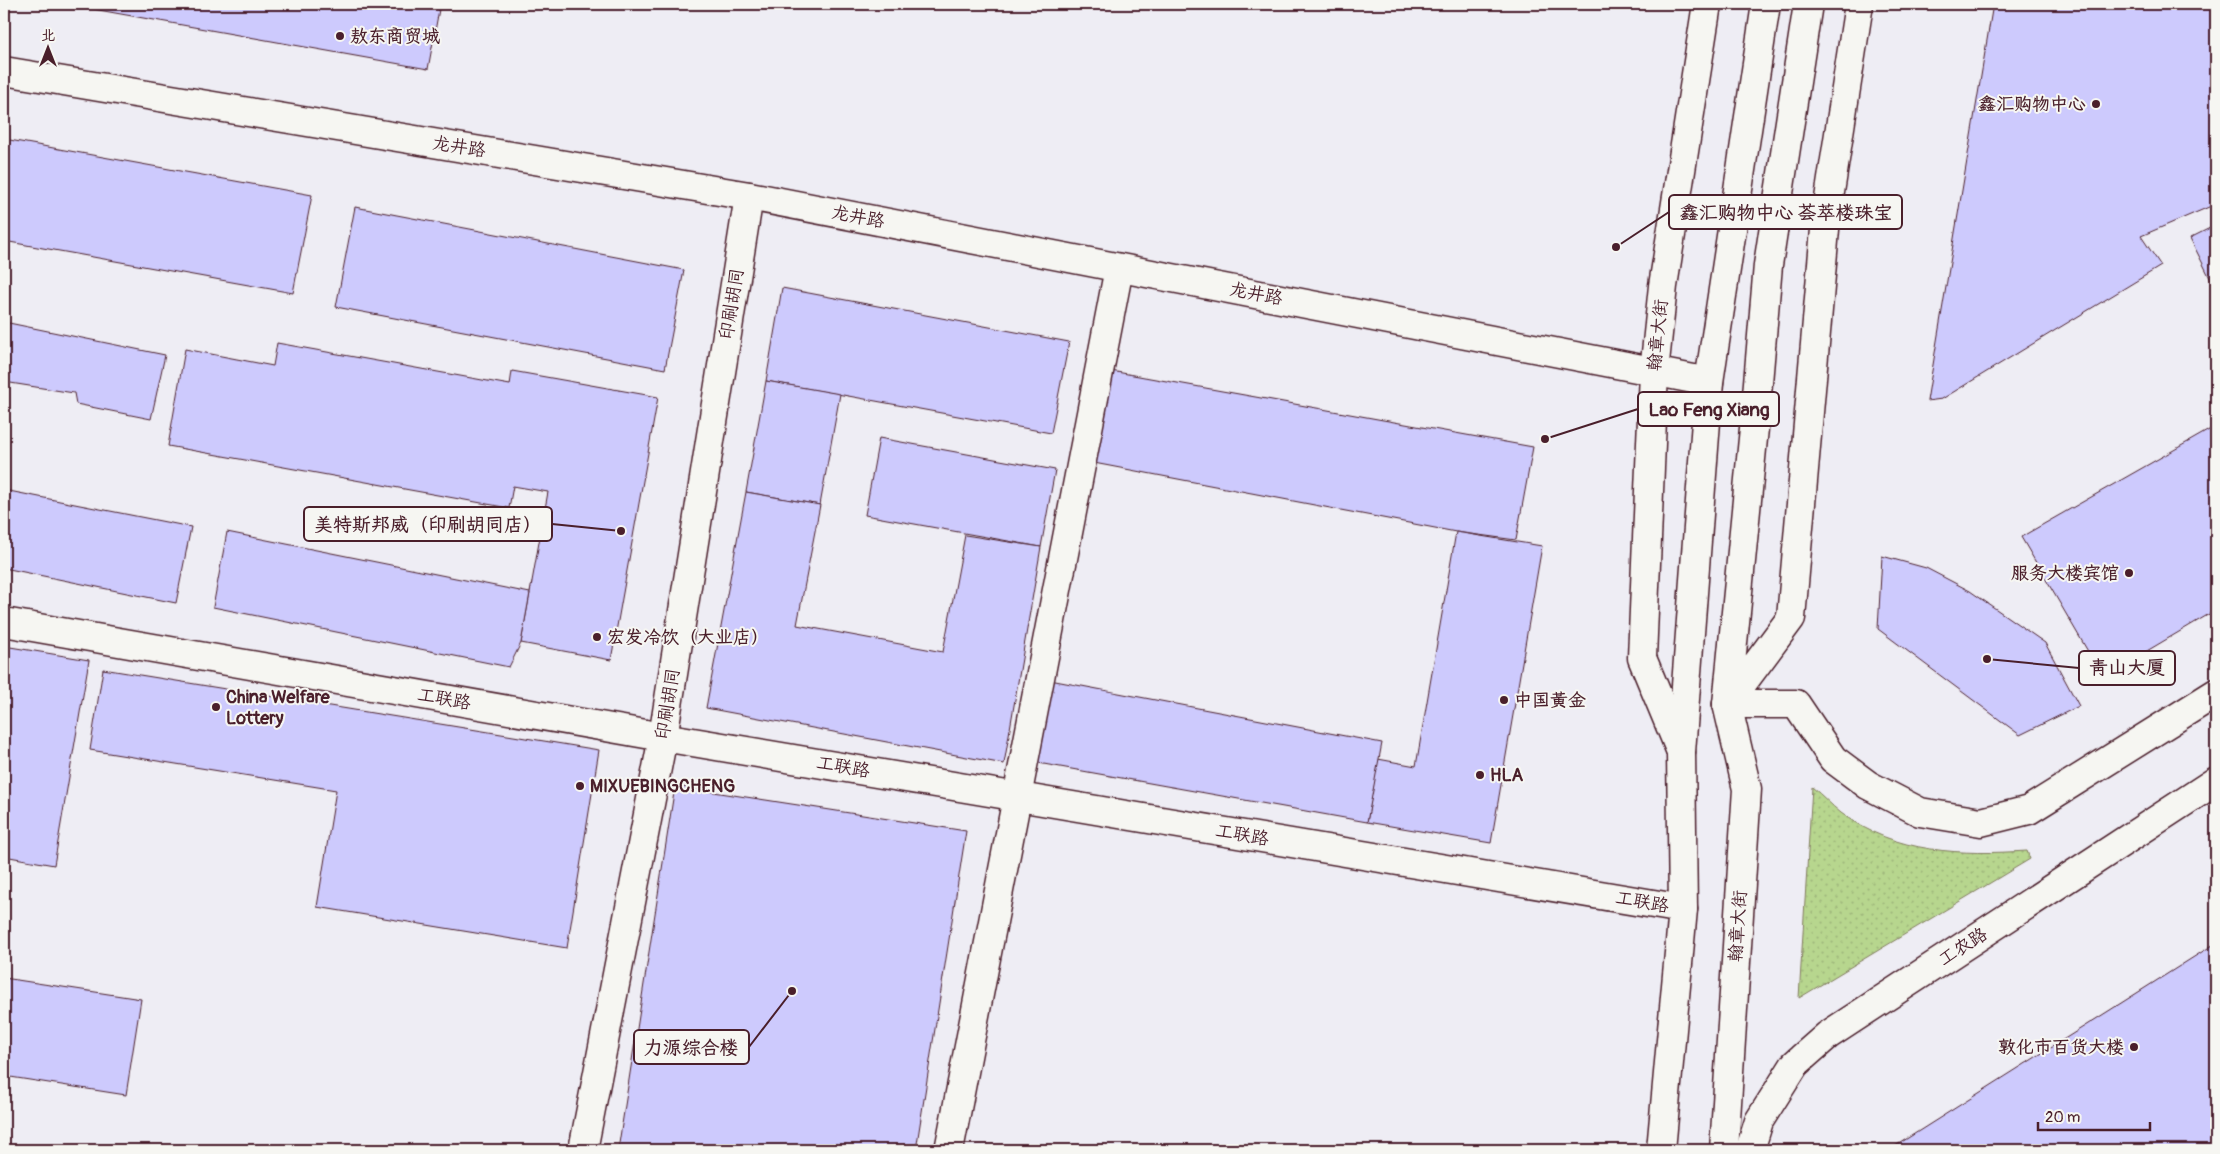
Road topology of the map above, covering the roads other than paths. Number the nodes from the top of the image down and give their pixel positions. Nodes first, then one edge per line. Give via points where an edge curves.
1 (1706, 4) edge
2 (1766, 4) edge
3 (1808, 4) edge
4 (1859, 4) edge
5 (4, 71) edge
6 (749, 196) junction
7 (1119, 268) junction
8 (1654, 372) junction
9 (1709, 382) junction
10 (4, 622) edge
11 (2216, 693) edge
12 (1727, 704) junction
13 (663, 737) junction
14 (1680, 752) junction
15 (2216, 781) edge
16 (1017, 797) junction
17 (1683, 909) junction
18 (583, 1150) edge
19 (949, 1150) edge
20 (1661, 1150) edge
21 (1724, 1150) edge
22 (1750, 1150) edge

1 - 8 street, 翰章大街 via 1663,286
2 - 9 street, 翰章大街
3 - 12 street, 翰章大街 via 1768,264
4 - 12 street via 1826,218 1791,618
5 - 6 street, 龙井路
6 - 7 street, 龙井路
6 - 13 street, 印刷胡同
7 - 8 street, 龙井路
7 - 16 street
8 - 9 street, 龙井路
8 - 14 street, 翰章大街 via 1642,658
9 - 14 street, 翰章大街
10 - 13 street, 工联路
11 - 12 street via 2029,810 1981,822 1920,812 1868,785 1833,759 1796,704
12 - 21 street, 翰章大街 via 1747,789
13 - 16 street, 工联路
13 - 18 street, 印刷胡同
14 - 17 street, 翰章大街
15 - 22 street, 工农路 via 1828,1035 1795,1064 1759,1121
16 - 17 street, 工联路
16 - 19 street
17 - 20 street, 翰章大街

